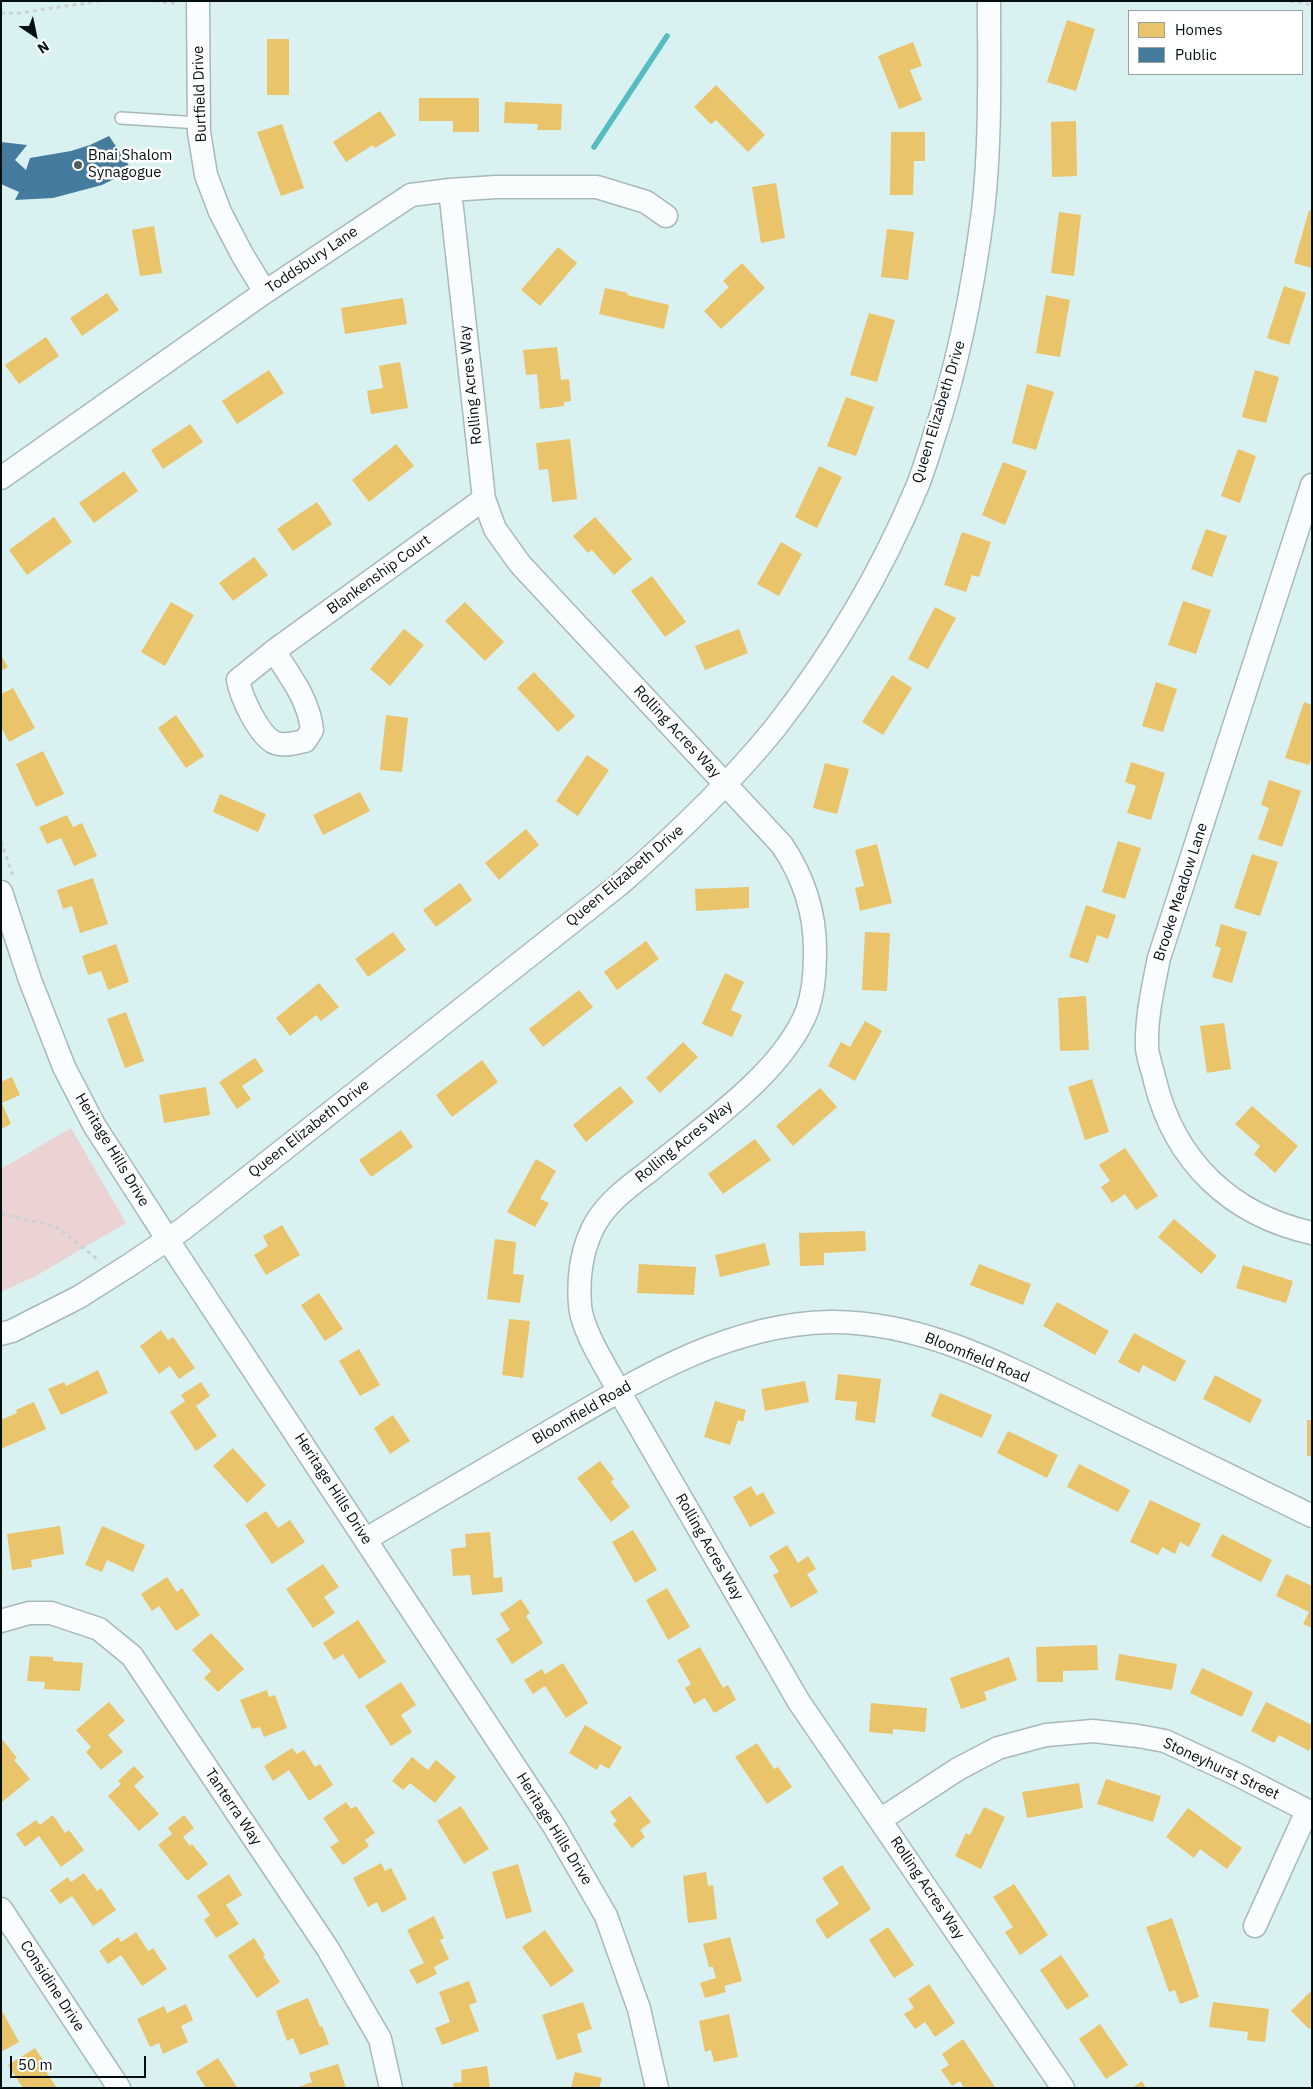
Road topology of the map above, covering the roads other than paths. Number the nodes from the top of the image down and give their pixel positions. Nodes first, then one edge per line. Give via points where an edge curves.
1 (198, 1) edge
2 (989, 1) edge
3 (121, 118) dead end
4 (198, 123) junction
5 (450, 190) junction
6 (666, 216) dead end
7 (265, 292) junction
8 (1, 478) edge
9 (1312, 485) edge
10 (484, 499) junction
11 (1305, 528) edge
12 (274, 651) dead end
13 (725, 784) junction
14 (8, 886) edge
15 (1312, 1233) edge
16 (168, 1239) junction
17 (1, 1334) edge
18 (619, 1391) junction
19 (1312, 1516) edge
20 (366, 1539) junction
21 (1, 1621) edge
22 (1309, 1812) edge
23 (880, 1820) junction
24 (1, 1909) edge
25 (1255, 1926) dead end
26 (119, 2088) edge
27 (391, 2088) edge
28 (657, 2088) edge
29 (1063, 2088) edge

1 - 4 street, Burtfield Drive
2 - 13 street, Queen Elizabeth Drive via 989,114 983,209 968,313 942,414 921,477 888,551 849,620 779,722
3 - 4 lane
4 - 7 street, Burtfield Drive via 206,175 220,212
5 - 6 street, Toddsbury Lane via 597,187 646,202
5 - 7 street, Toddsbury Lane via 411,194
5 - 10 street, Rolling Acres Way
7 - 8 street, Toddsbury Lane
9 - 11 street, Brooke Meadow Lane
10 - 12 street, Blankenship Court
10 - 13 street, Rolling Acres Way via 495,529 520,564
11 - 15 street, Brooke Meadow Lane via 1159,958 1149,1008 1147,1050 1161,1106 1174,1134 1210,1181 1256,1214 1284,1227
13 - 16 street, Queen Elizabeth Drive via 669,841 620,884
13 - 18 street, Rolling Acres Way via 794,862 816,931 815,975 807,1011 786,1050 756,1083 615,1199 595,1224 581,1264 580,1307 591,1340
14 - 16 street, Heritage Hills Drive via 30,980 64,1067 94,1125
16 - 17 street, Queen Elizabeth Drive via 79,1297
16 - 20 street, Heritage Hills Drive
18 - 19 street, Bloomfield Road via 678,1360 729,1340 776,1328 830,1322 892,1328 940,1340 996,1362
18 - 20 street, Bloomfield Road
18 - 23 street, Rolling Acres Way via 799,1702
20 - 28 street, Heritage Hills Drive via 554,1826 606,1916 639,2009
21 - 27 street, Tanterra Way via 29,1613 51,1614 99,1629 132,1656 328,1949 380,2039
22 - 23 street, Stoneyhurst Street via 1165,1741 1093,1731 1046,1735 998,1748 958,1768
22 - 25 street
23 - 29 street, Rolling Acres Way
24 - 26 street, Considine Drive

